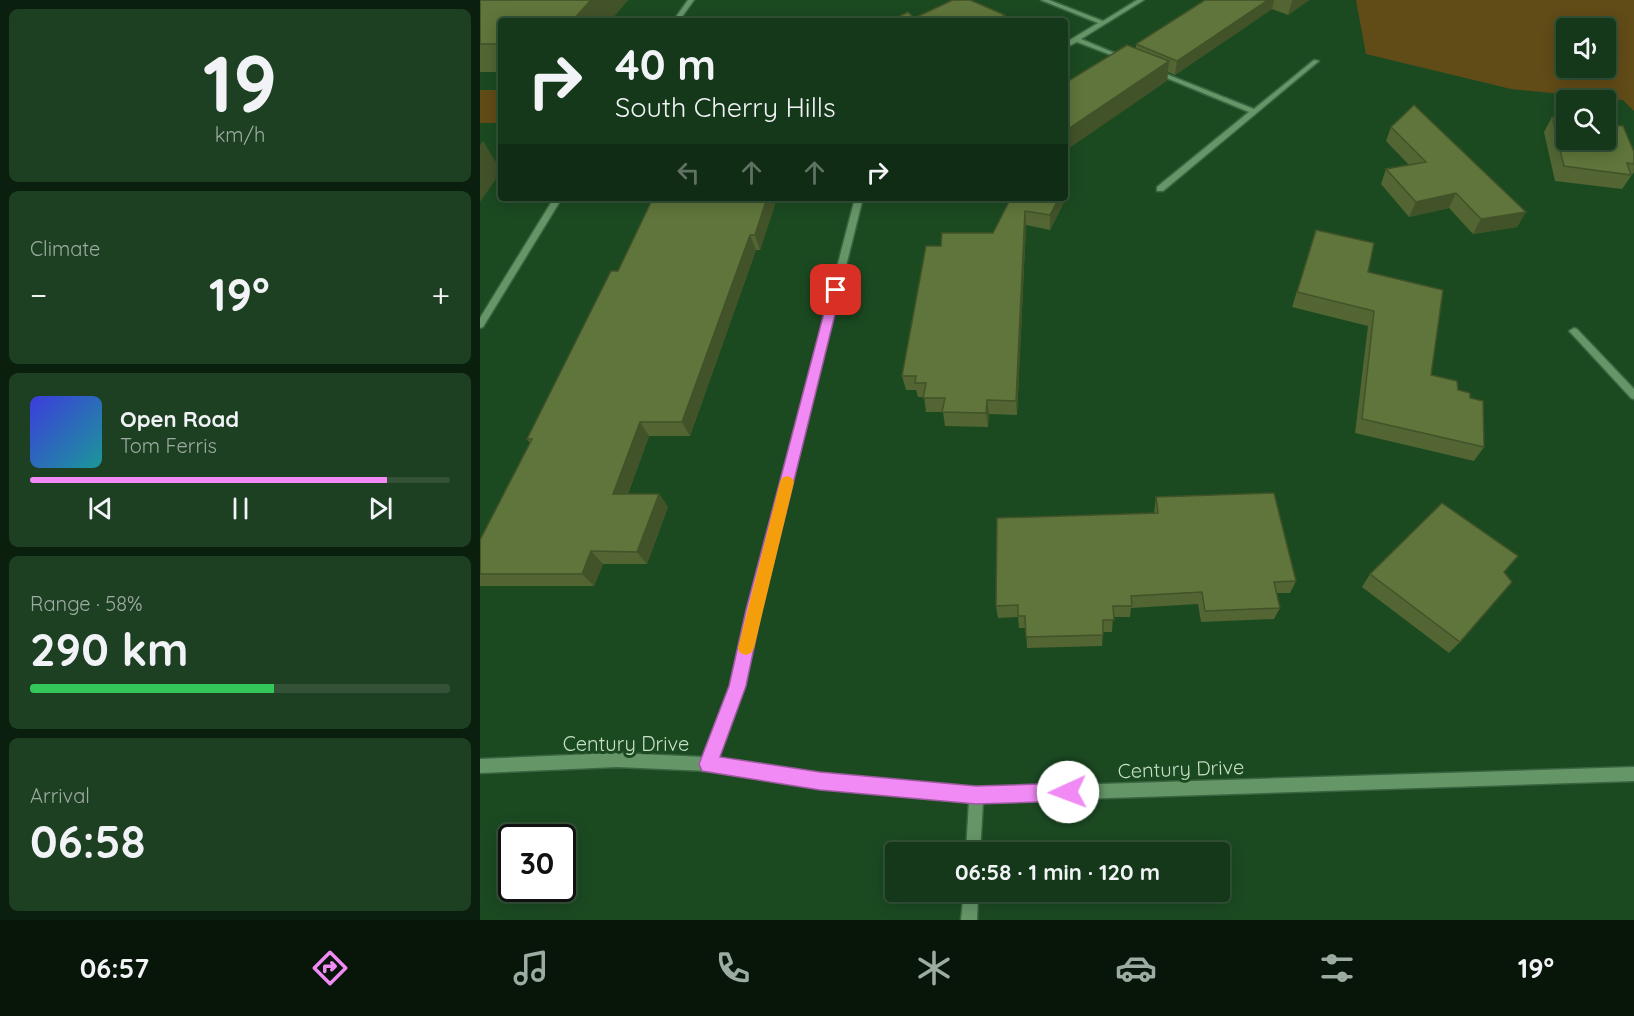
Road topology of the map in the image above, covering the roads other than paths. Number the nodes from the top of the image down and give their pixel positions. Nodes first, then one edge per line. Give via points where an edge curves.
1 (691, 0) edge
2 (1044, 0) edge
3 (1141, 0) edge
4 (678, 18) edge
5 (1103, 23) junction
6 (1076, 39) junction
7 (1068, 44) edge
8 (1316, 61) dead end
9 (1131, 62) edge
10 (1142, 66) edge
11 (1253, 111) junction
12 (1160, 189) dead end
13 (556, 201) edge
14 (858, 201) edge
15 (480, 325) edge
16 (1574, 331) dead end
17 (1634, 395) edge
18 (708, 764) junction
19 (480, 766) edge
20 (1634, 774) edge
21 (976, 795) junction
22 (974, 842) edge
23 (970, 902) edge
24 (969, 920) edge

1 - 4 street
2 - 5 street
3 - 5 street
5 - 6 street
6 - 7 street
6 - 9 street
8 - 11 street
10 - 11 street
11 - 12 street
13 - 15 street
14 - 18 street via 737,686
16 - 17 street
18 - 19 street, Century Drive via 617,760
18 - 21 street, Century Drive via 820,781
20 - 21 street, Century Drive
21 - 22 street
23 - 24 street

